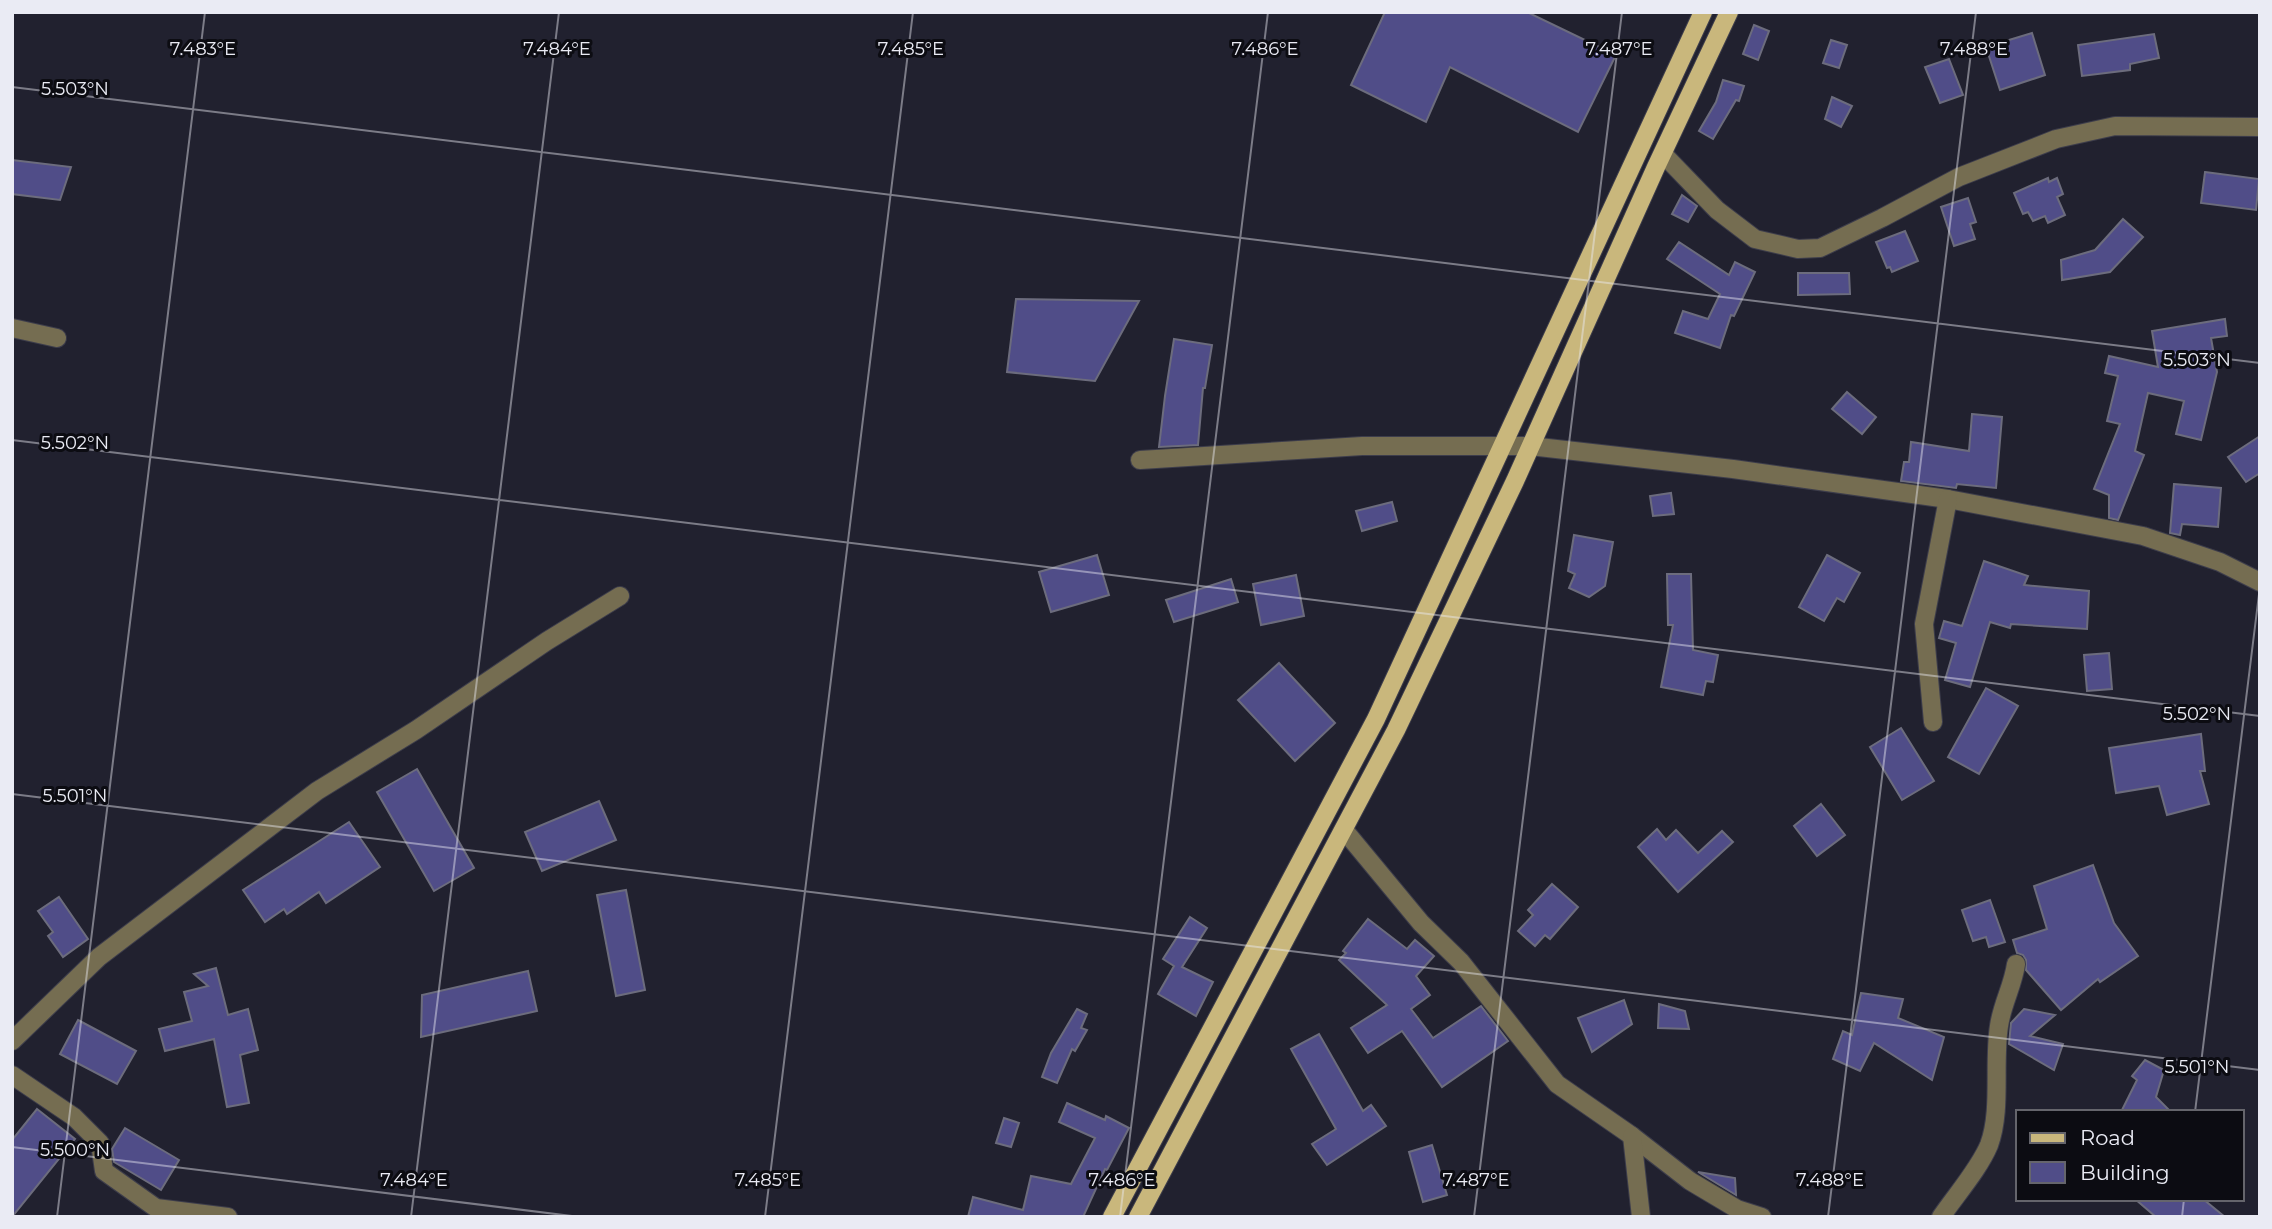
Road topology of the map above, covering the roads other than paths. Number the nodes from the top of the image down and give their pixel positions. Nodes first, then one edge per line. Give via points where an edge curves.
1 (1703, 12) edge
2 (1729, 12) edge
3 (2260, 127) edge
4 (1663, 154) junction
5 (12, 328) edge
6 (57, 338) dead end
7 (1503, 445) junction
8 (1530, 446) junction
9 (1140, 460) dead end
10 (1948, 499) junction
11 (2260, 582) edge
12 (620, 596) dead end
13 (1933, 722) dead end
14 (1343, 830) junction
15 (2016, 964) dead end
16 (12, 1041) edge
17 (12, 1075) edge
18 (1632, 1136) junction
19 (228, 1217) edge
20 (1112, 1217) edge
21 (1138, 1217) edge
22 (1641, 1217) edge
23 (1762, 1217) edge
24 (1941, 1217) edge

1 - 7 main road
2 - 4 main road
3 - 4 street via 2115,126 2056,139 1959,177 1819,248 1798,249 1755,239 1717,210
4 - 8 main road
5 - 6 street
7 - 8 street
7 - 9 street via 1362,446
7 - 20 main road via 1376,719
8 - 10 street
8 - 14 main road via 1414,694
10 - 11 street via 2143,536 2220,562
10 - 13 street via 1924,624
12 - 16 street via 317,792 99,957
14 - 18 street via 1421,923 1461,962 1557,1084
14 - 21 main road
15 - 24 street via 1999,1025 1994,1122 1988,1146
17 - 19 street via 74,1116 100,1143 104,1171 156,1208
18 - 22 street
18 - 23 street via 1690,1181 1737,1209

